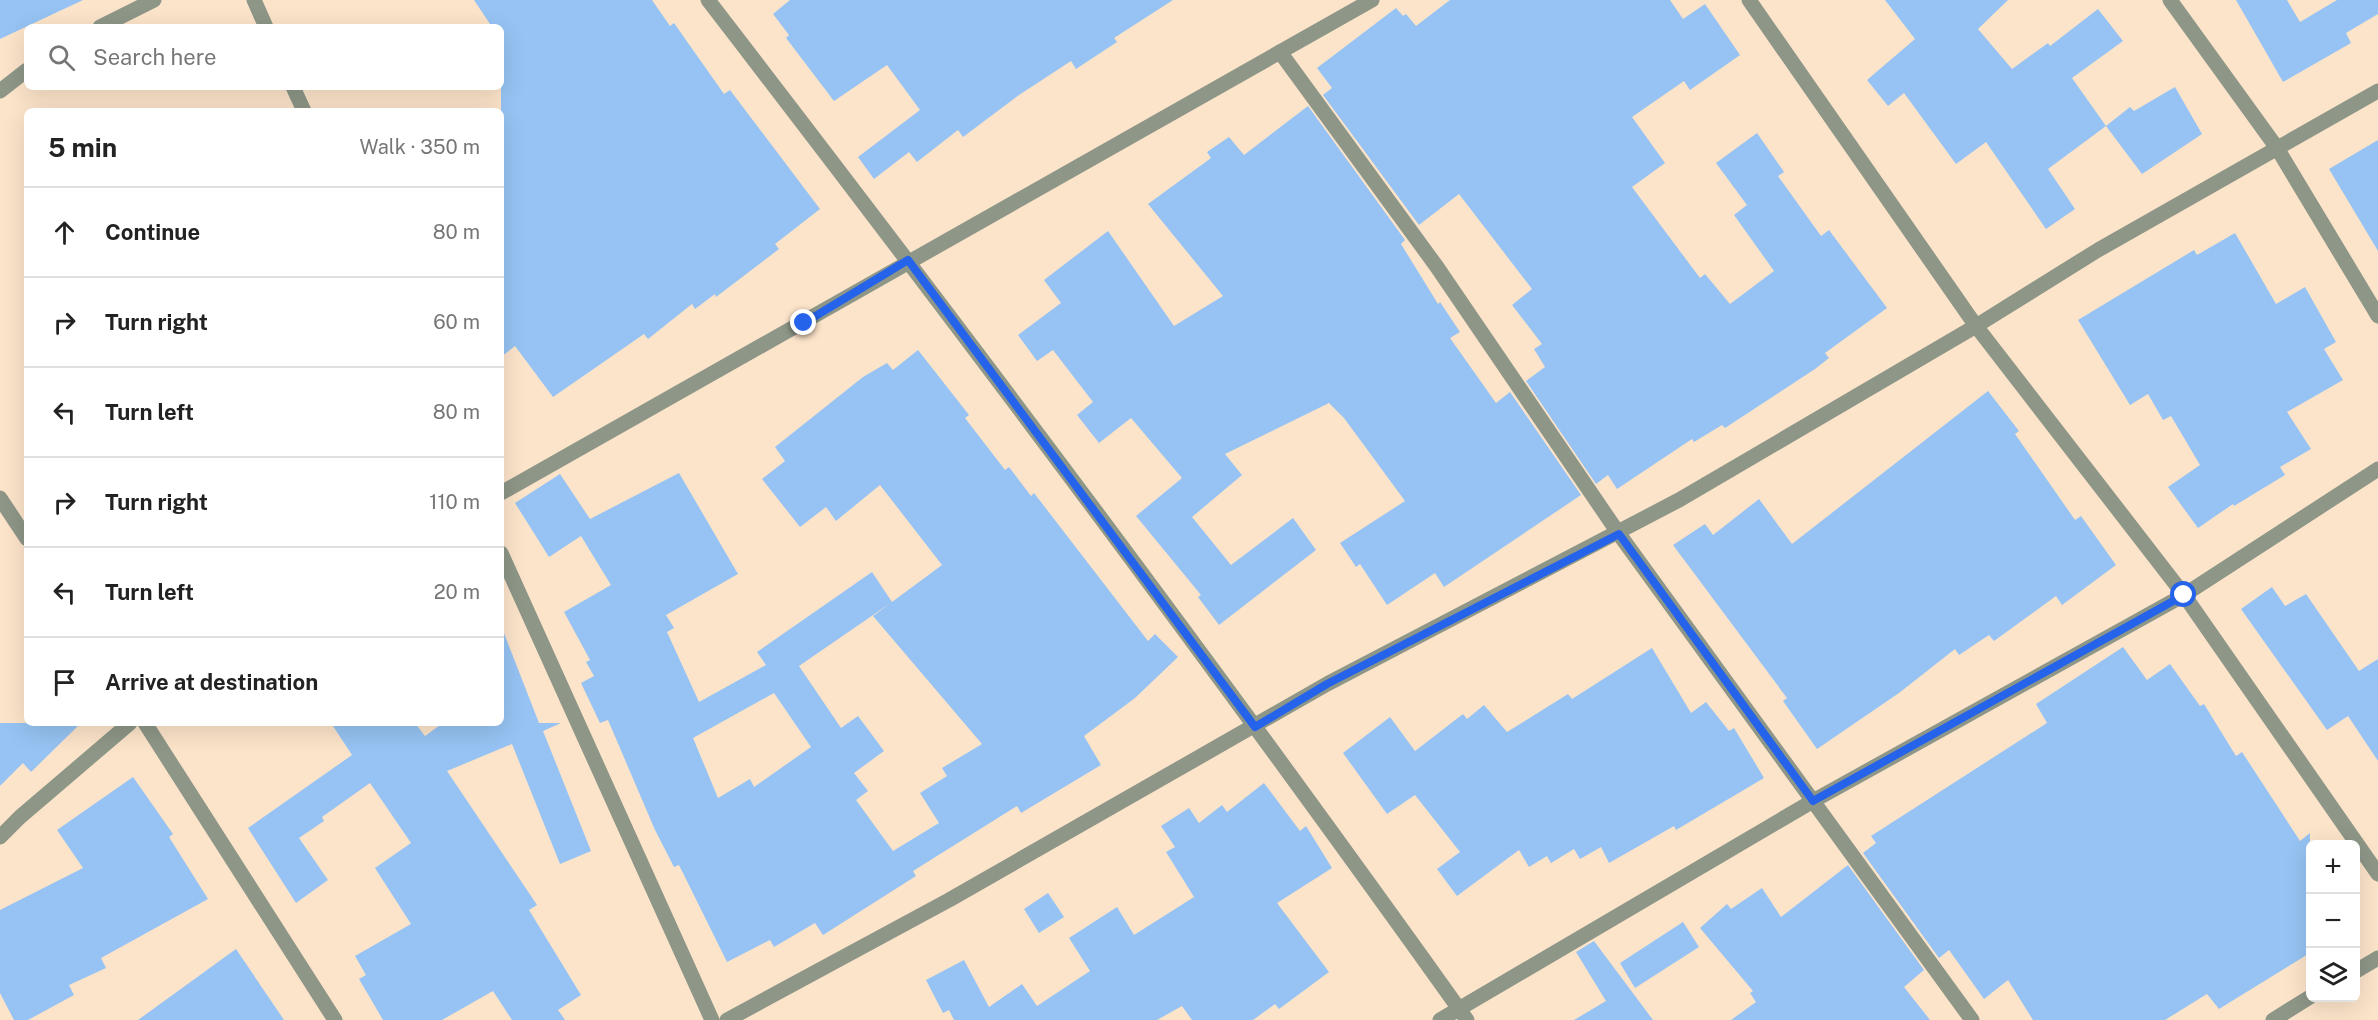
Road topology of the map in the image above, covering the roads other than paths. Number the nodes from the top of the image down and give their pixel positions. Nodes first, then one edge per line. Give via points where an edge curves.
1 (154, 0) edge
2 (254, 0) edge
3 (708, 0) edge
4 (1372, 0) edge
5 (1749, 0) edge
6 (2170, 0) edge
7 (106, 24) edge
8 (265, 24) edge
9 (1280, 52) junction
10 (24, 72) edge
11 (294, 90) edge
12 (0, 91) edge
13 (2378, 91) edge
14 (303, 108) edge
15 (2277, 148) junction
16 (908, 260) junction
17 (2378, 316) edge
18 (1976, 326) junction
19 (2378, 469) edge
20 (504, 491) edge
21 (0, 498) edge
22 (24, 534) edge
23 (1619, 534) junction
24 (504, 560) edge
25 (2184, 595) junction
26 (126, 726) edge
27 (147, 726) edge
28 (1255, 727) junction
29 (1813, 801) junction
30 (0, 837) edge
31 (2378, 874) edge
32 (2378, 958) edge
33 (2360, 968) edge
34 (2306, 999) edge
35 (1464, 1015) edge
36 (334, 1020) edge
37 (712, 1020) edge
38 (727, 1020) edge
39 (1440, 1020) edge
40 (1972, 1020) edge
41 (2273, 1020) edge

1 - 7 street
2 - 8 street
3 - 16 street
4 - 9 street
5 - 18 street
6 - 15 street
9 - 16 street
9 - 23 street via 1437,267
10 - 12 street
11 - 14 street
13 - 15 street
15 - 17 street
15 - 18 street via 2098,250
16 - 20 street
16 - 28 street
18 - 23 street
18 - 25 street
19 - 25 street
21 - 22 street
23 - 28 street via 1327,684
23 - 29 street
24 - 37 street
25 - 29 street
25 - 31 street
26 - 30 street
27 - 36 street
28 - 35 street
28 - 38 street
29 - 35 street
29 - 40 street
32 - 33 street
34 - 41 street
35 - 39 street

